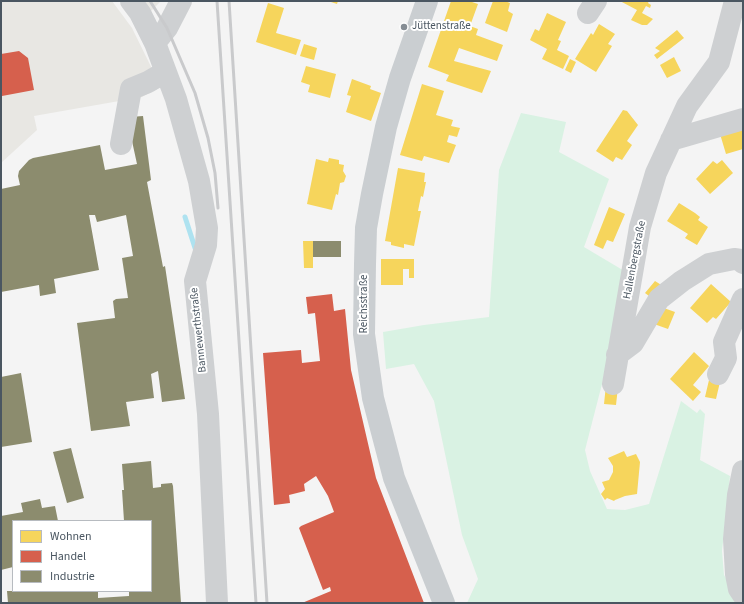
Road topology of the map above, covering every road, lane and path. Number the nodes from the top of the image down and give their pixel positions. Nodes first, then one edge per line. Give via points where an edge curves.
1 (131, 1) edge
2 (181, 1) edge
3 (427, 1) edge
4 (735, 1) edge
5 (155, 43) junction
6 (165, 72) junction
7 (743, 119) edge
8 (671, 140) junction
9 (121, 144) dead end
10 (743, 263) edge
11 (743, 300) edge
12 (617, 355) junction
13 (718, 374) dead end
14 (613, 384) dead end
15 (743, 471) edge
16 (743, 595) edge
17 (217, 603) edge
18 (444, 603) edge

1 - 5 street, Bannewerthstraße
2 - 5 street via 167,28
3 - 18 main road, Reichsstraße via 386,127 372,194 366,228 364,334 373,398 394,478
4 - 8 street, Hallenbergstraße via 719,62 687,106
5 - 6 street, Bannewerthstraße
6 - 9 street via 131,89
6 - 17 street, Bannewerthstraße via 176,99 199,181 207,228 206,245 194,281 208,414
7 - 8 street
8 - 12 street, Hallenbergstraße via 656,173 640,227
10 - 12 street via 734,259 709,264 682,281 658,299 633,343
11 - 13 street via 724,342 726,358
12 - 14 street, Hallenbergstraße
15 - 16 street via 734,539 736,574 739,590

